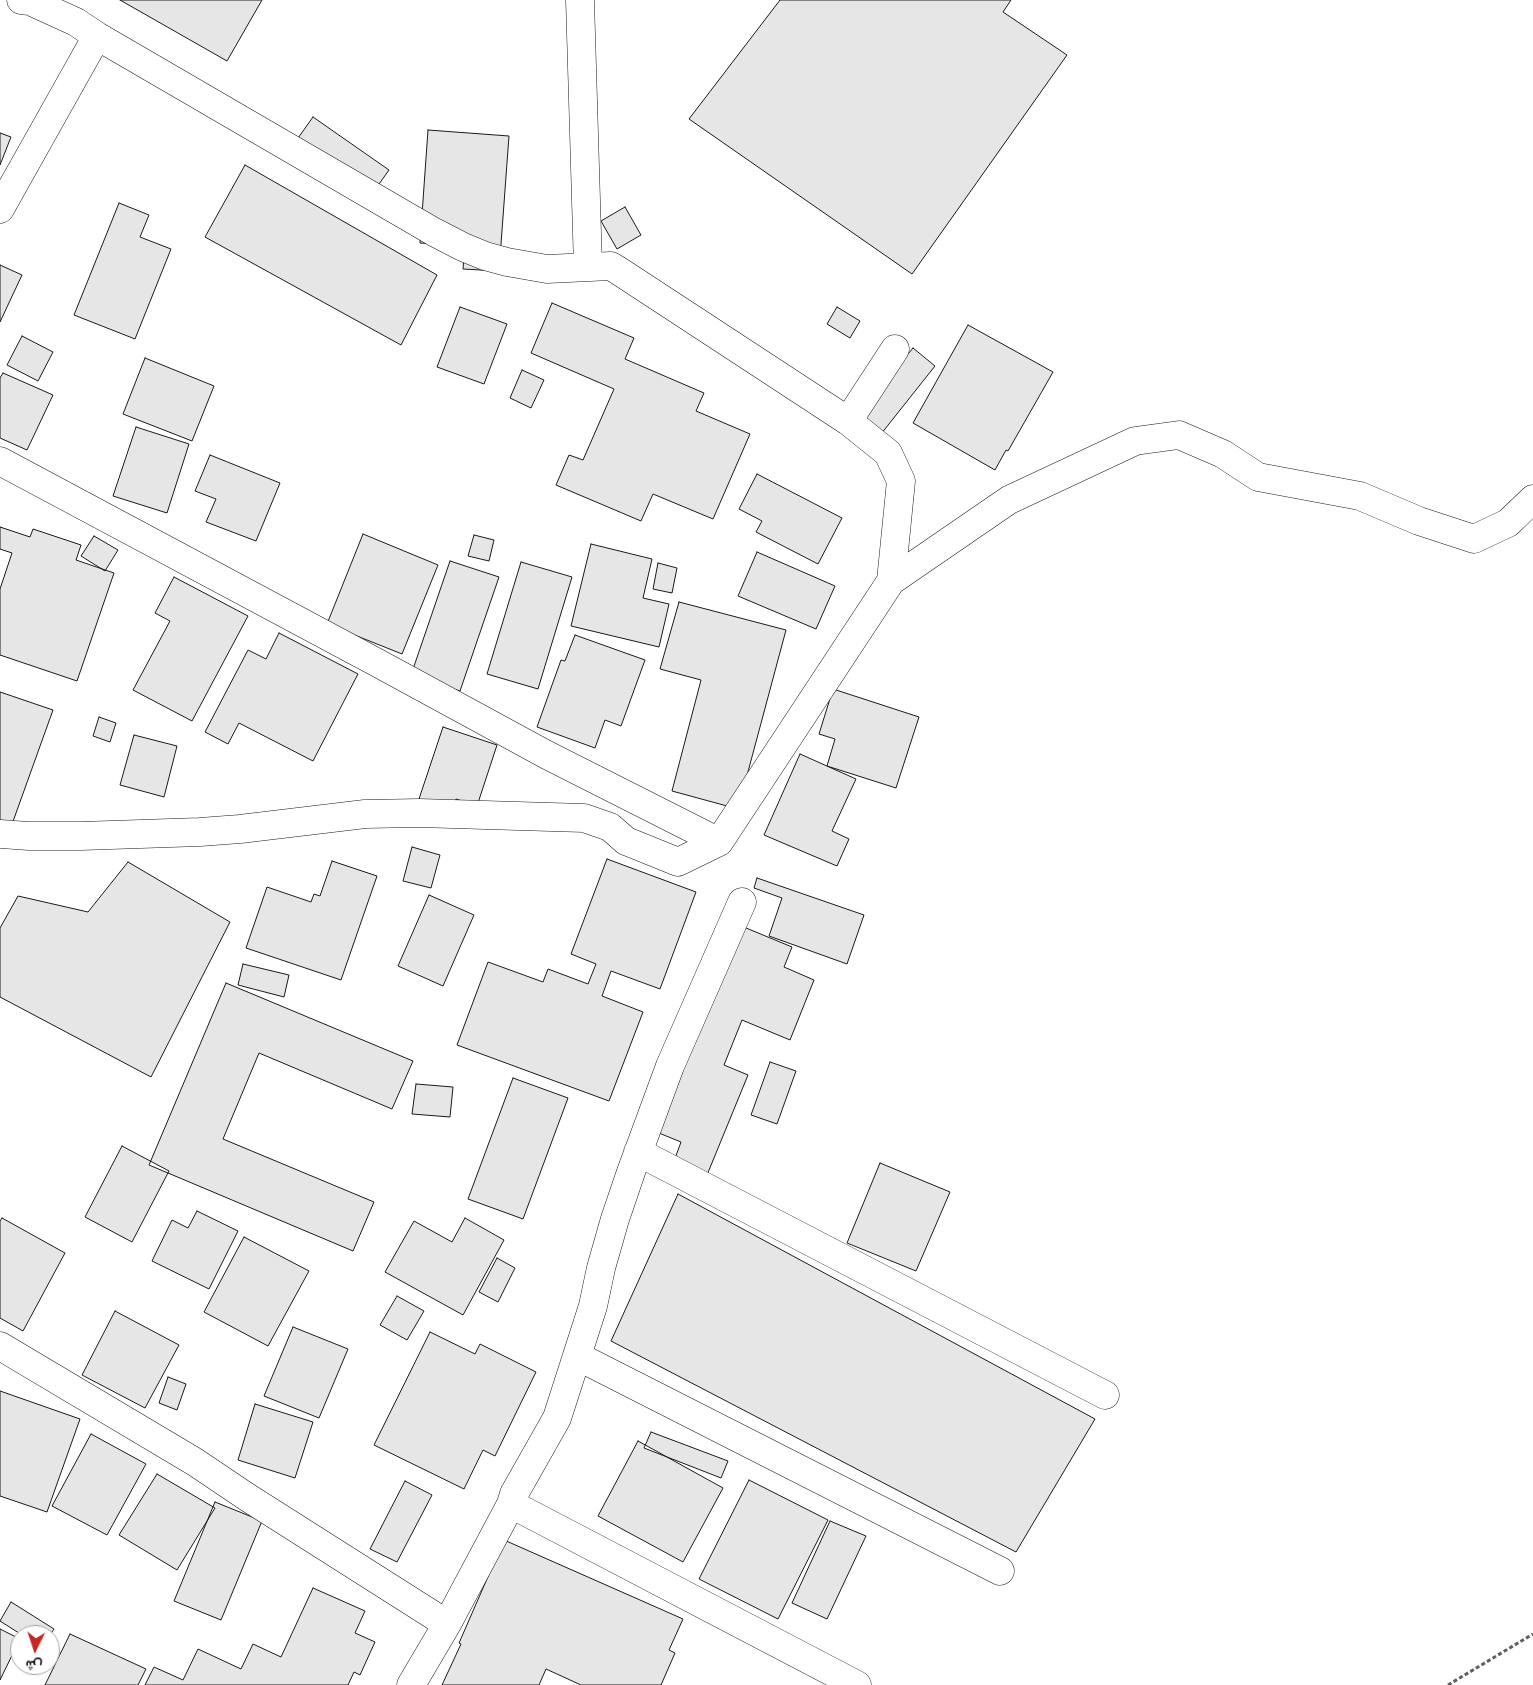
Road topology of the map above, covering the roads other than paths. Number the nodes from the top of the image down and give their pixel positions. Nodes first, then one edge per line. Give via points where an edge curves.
1 (22, 0) edge
2 (580, 0) edge
3 (97, 36) junction
4 (0, 209) edge
5 (588, 267) junction
6 (895, 349) dead end
7 (848, 421) junction
8 (0, 461) edge
9 (1533, 500) edge
10 (891, 581) junction
11 (0, 834) edge
12 (719, 842) junction
13 (742, 902) dead end
14 (638, 1152) junction
15 (0, 1346) edge
16 (577, 1356) junction
17 (1105, 1395) dead end
18 (511, 1504) junction
19 (1000, 1571) dead end
20 (447, 1624) junction
21 (411, 1685) edge
22 (857, 1685) edge

1 - 3 street via 56,11
2 - 5 street
3 - 4 street
3 - 5 street via 463,247 507,262 547,268
5 - 7 street via 611,266 619,270
6 - 7 street
7 - 10 street via 888,453 901,481
8 - 12 street via 547,755
9 - 10 street via 1508,522 1474,539 1360,496 1258,477 1223,454 1178,435 1135,442 1009,500
10 - 12 street
11 - 12 street via 81,836 200,832 365,814 419,813 584,818 610,827 626,841 678,862
13 - 14 street via 670,1066
14 - 16 street via 615,1219 594,1306
14 - 17 street
15 - 20 street via 195,1462
16 - 18 street via 558,1418
16 - 19 street
18 - 20 street
18 - 22 street
20 - 21 street

